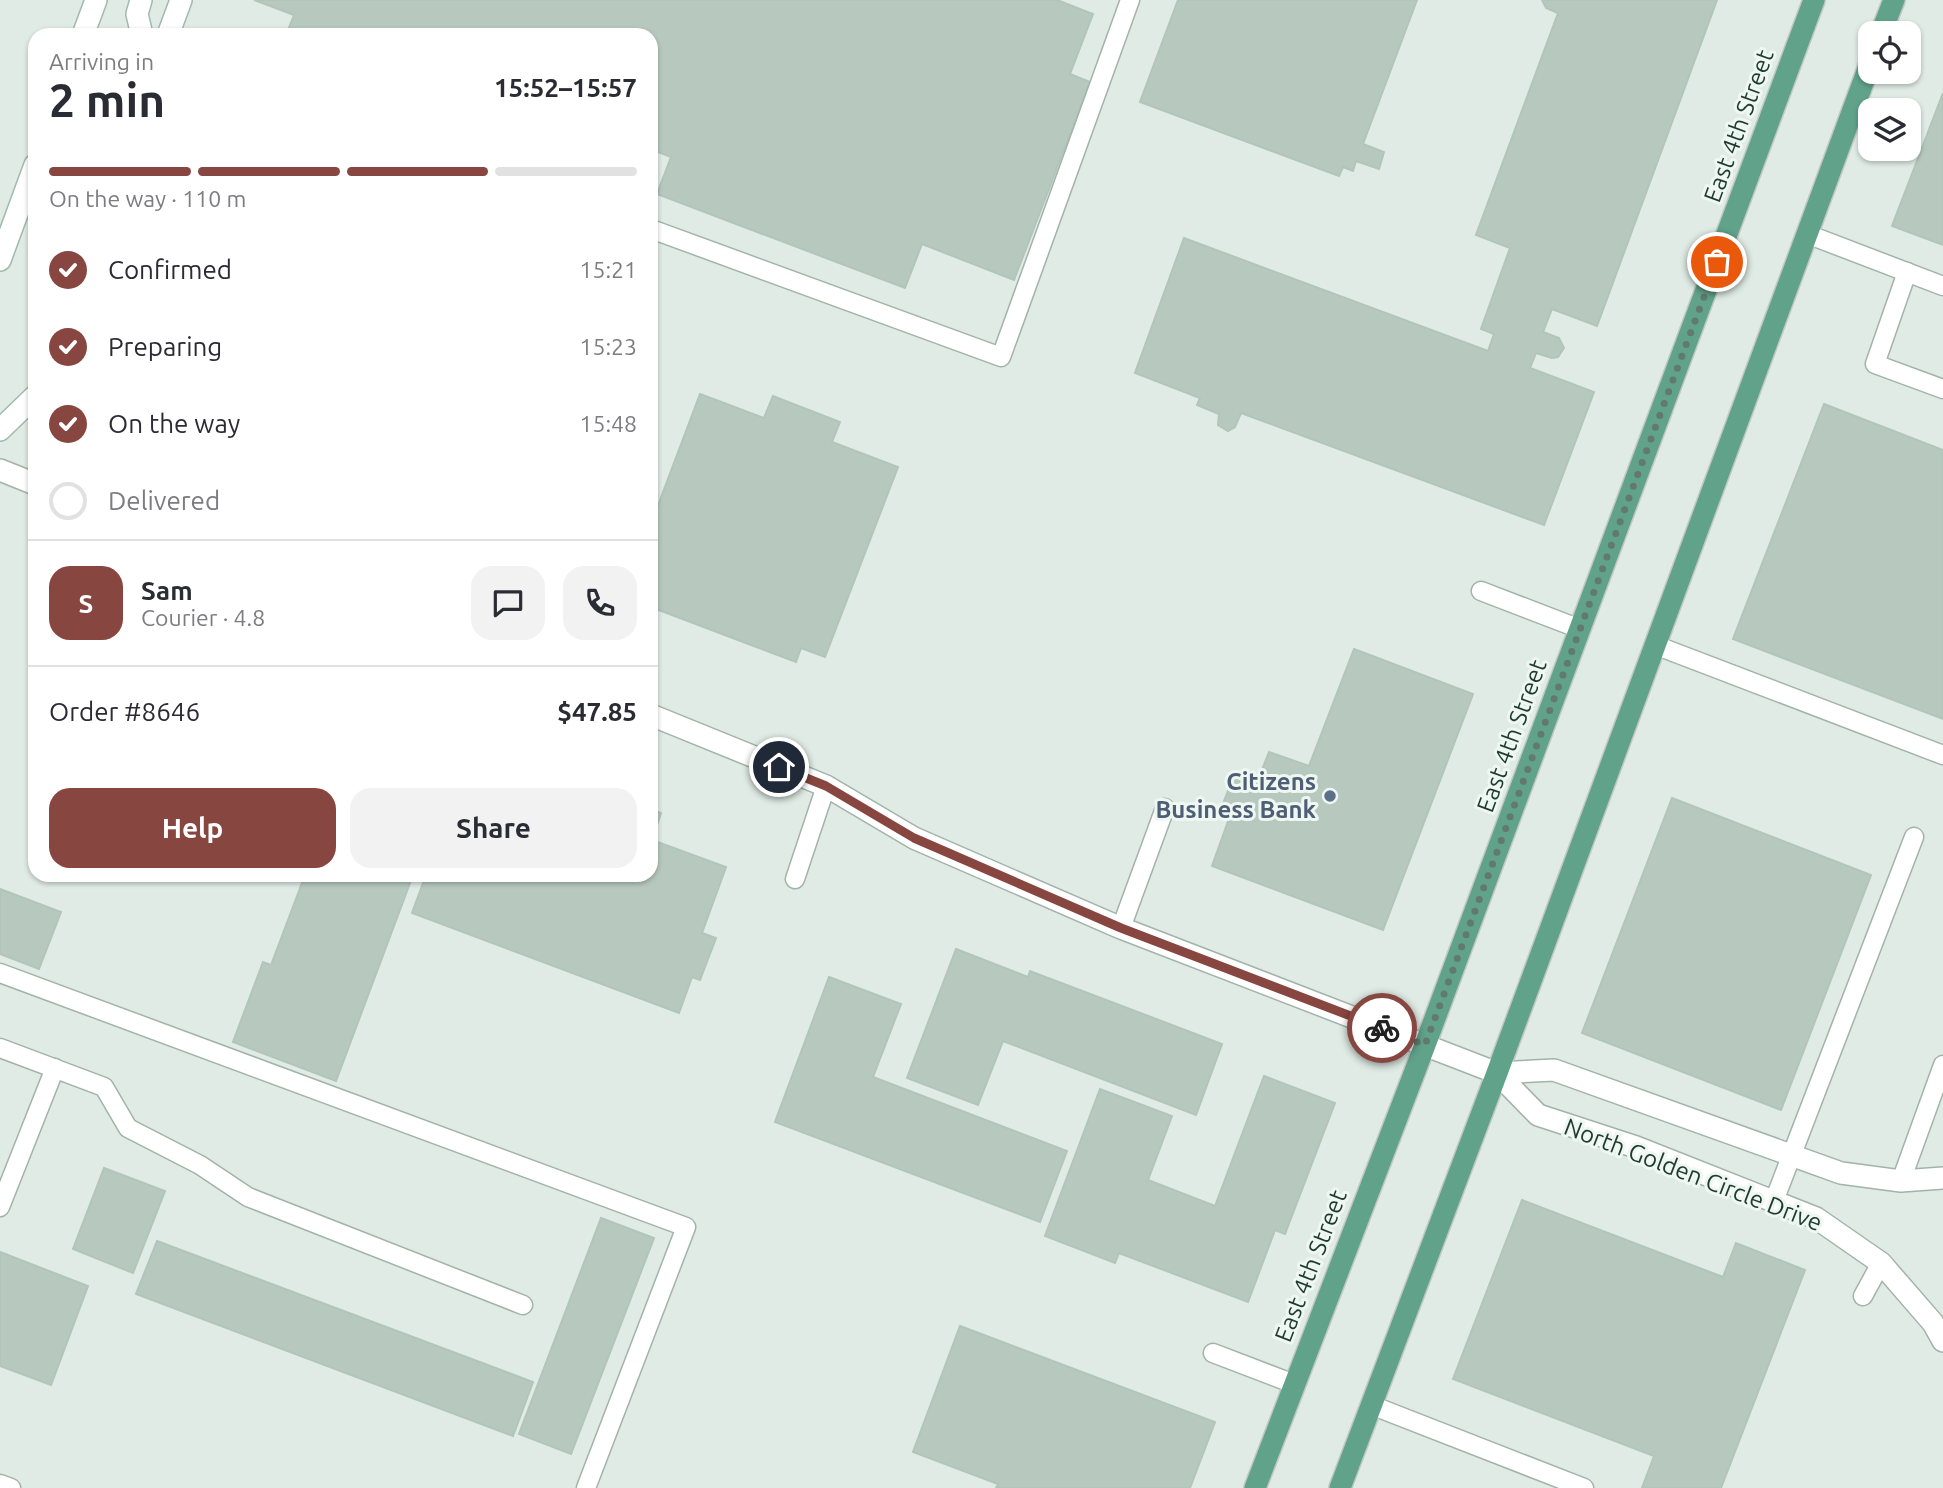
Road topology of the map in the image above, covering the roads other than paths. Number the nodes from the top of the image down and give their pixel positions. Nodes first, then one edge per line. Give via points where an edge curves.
1 (96, 0) edge
2 (141, 0) edge
3 (181, 0) edge
4 (1130, 0) edge
5 (1814, 0) edge
6 (1894, 0) edge
7 (1886, 21) edge
8 (86, 28) edge
9 (140, 28) edge
10 (171, 28) edge
11 (1862, 84) edge
12 (28, 184) edge
13 (658, 232) edge
14 (1807, 234) junction
15 (0, 260) edge
16 (1907, 272) junction
17 (1943, 286) edge
18 (1943, 389) edge
19 (28, 403) edge
20 (0, 430) edge
21 (0, 470) edge
22 (28, 481) edge
23 (1481, 591) dead end
24 (1580, 629) junction
25 (1655, 645) junction
26 (658, 718) edge
27 (1943, 755) edge
28 (826, 786) junction
29 (1165, 808) dead end
30 (1914, 838) dead end
31 (794, 879) dead end
32 (1121, 928) junction
33 (0, 973) edge
34 (1425, 1045) junction
35 (0, 1048) edge
36 (1943, 1065) edge
37 (55, 1068) junction
38 (1497, 1073) junction
39 (1791, 1155) junction
40 (1943, 1178) edge
41 (1901, 1181) junction
42 (1774, 1202) junction
43 (0, 1207) edge
44 (1881, 1263) junction
45 (1863, 1296) dead end
46 (523, 1305) dead end
47 (1943, 1341) edge
48 (1213, 1353) dead end
49 (1294, 1384) junction
50 (1371, 1405) junction
51 (0, 1483) edge
52 (12, 1488) edge
53 (586, 1488) edge
54 (1255, 1488) edge
55 (1340, 1488) edge
56 (1584, 1488) edge

1 - 8 street
2 - 9 street via 137,13
3 - 10 street
4 - 13 lane via 1000,357
5 - 24 main road, East 4th Street
6 - 7 main road
11 - 14 main road
12 - 15 street
14 - 16 lane
14 - 25 main road
16 - 17 lane
16 - 18 lane via 1875,364
19 - 20 street
21 - 22 street
23 - 24 lane
24 - 34 main road, East 4th Street
25 - 27 lane
25 - 38 main road
26 - 28 street, North Golden Circle Drive
28 - 31 lane
28 - 32 street, North Golden Circle Drive via 914,838
29 - 32 lane
30 - 39 lane
32 - 34 street, North Golden Circle Drive
33 - 53 lane via 686,1227
34 - 38 street, North Golden Circle Drive
34 - 49 main road, East 4th Street
35 - 37 lane
36 - 41 lane
37 - 43 lane
37 - 46 lane via 104,1087 128,1128 200,1165 248,1197
38 - 39 street, North Golden Circle Drive via 1555,1070
38 - 42 street, North Golden Circle Drive via 1538,1115 1636,1147
38 - 50 main road
39 - 41 street, North Golden Circle Drive via 1841,1172
39 - 42 lane
40 - 41 street, North Golden Circle Drive
42 - 44 street, North Golden Circle Drive via 1816,1218
44 - 45 lane
44 - 47 street, North Golden Circle Drive
48 - 49 lane
49 - 54 main road, East 4th Street
50 - 55 main road
50 - 56 lane
51 - 52 lane

